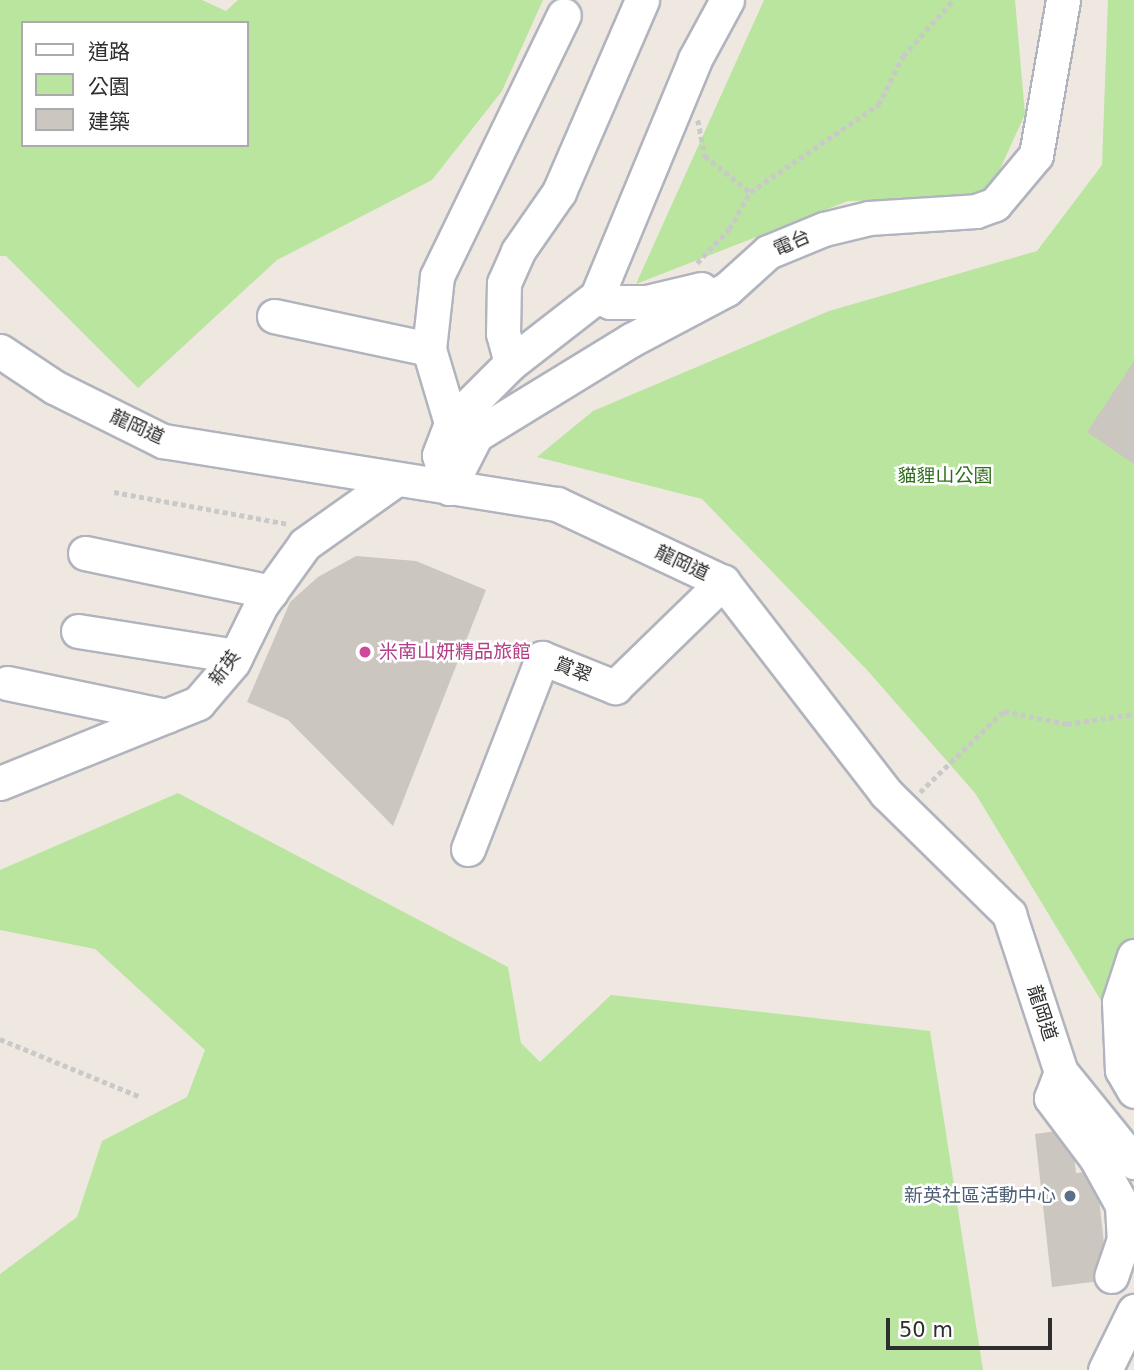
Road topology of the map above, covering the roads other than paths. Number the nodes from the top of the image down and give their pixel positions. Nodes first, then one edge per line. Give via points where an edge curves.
1 (642, 0) edge
2 (727, 0) edge
3 (1065, 3) edge
4 (564, 15) dead end
5 (727, 289) junction
6 (597, 296) junction
7 (274, 316) dead end
8 (429, 349) junction
9 (0, 351) edge
10 (511, 363) junction
11 (452, 423) junction
12 (395, 480) junction
13 (449, 488) junction
14 (85, 554) dead end
15 (723, 582) junction
16 (271, 592) junction
17 (78, 631) dead end
18 (236, 656) junction
19 (7, 683) dead end
20 (167, 716) junction
21 (0, 783) edge
22 (468, 849) dead end
23 (1134, 956) edge
24 (1061, 1072) junction
25 (1134, 1091) edge
26 (1134, 1162) edge
27 (1111, 1276) dead end
28 (1134, 1311) edge
29 (1105, 1370) edge

1 - 10 street via 559,192 518,251 504,283 503,334
2 - 6 street via 695,59
3 - 5 street, 電台 via 1036,155 995,204 976,211 869,218 824,229 768,252
4 - 8 street via 437,276
5 - 6 street via 715,285 647,302 610,302
5 - 13 street, 電台 via 619,347 476,435
6 - 10 street
7 - 8 street
8 - 11 street
9 - 12 street, 龍岡道 via 54,387 163,441
10 - 11 street
11 - 13 street via 439,455
12 - 13 street, 龍岡道
12 - 16 street, 新英 via 312,539
13 - 15 street, 龍岡道 via 557,504
14 - 16 street
15 - 22 street, 賞翠 via 615,687 542,658
15 - 24 street, 龍岡道 via 902,809 1009,914
16 - 18 street, 新英
17 - 18 street
18 - 20 street, 新英 via 198,703
19 - 20 street
20 - 21 street, 新英
23 - 25 street via 1119,1002 1122,1070
24 - 26 street, 龍岡道
24 - 27 street via 1051,1098 1096,1158 1122,1205 1124,1239
28 - 29 street

